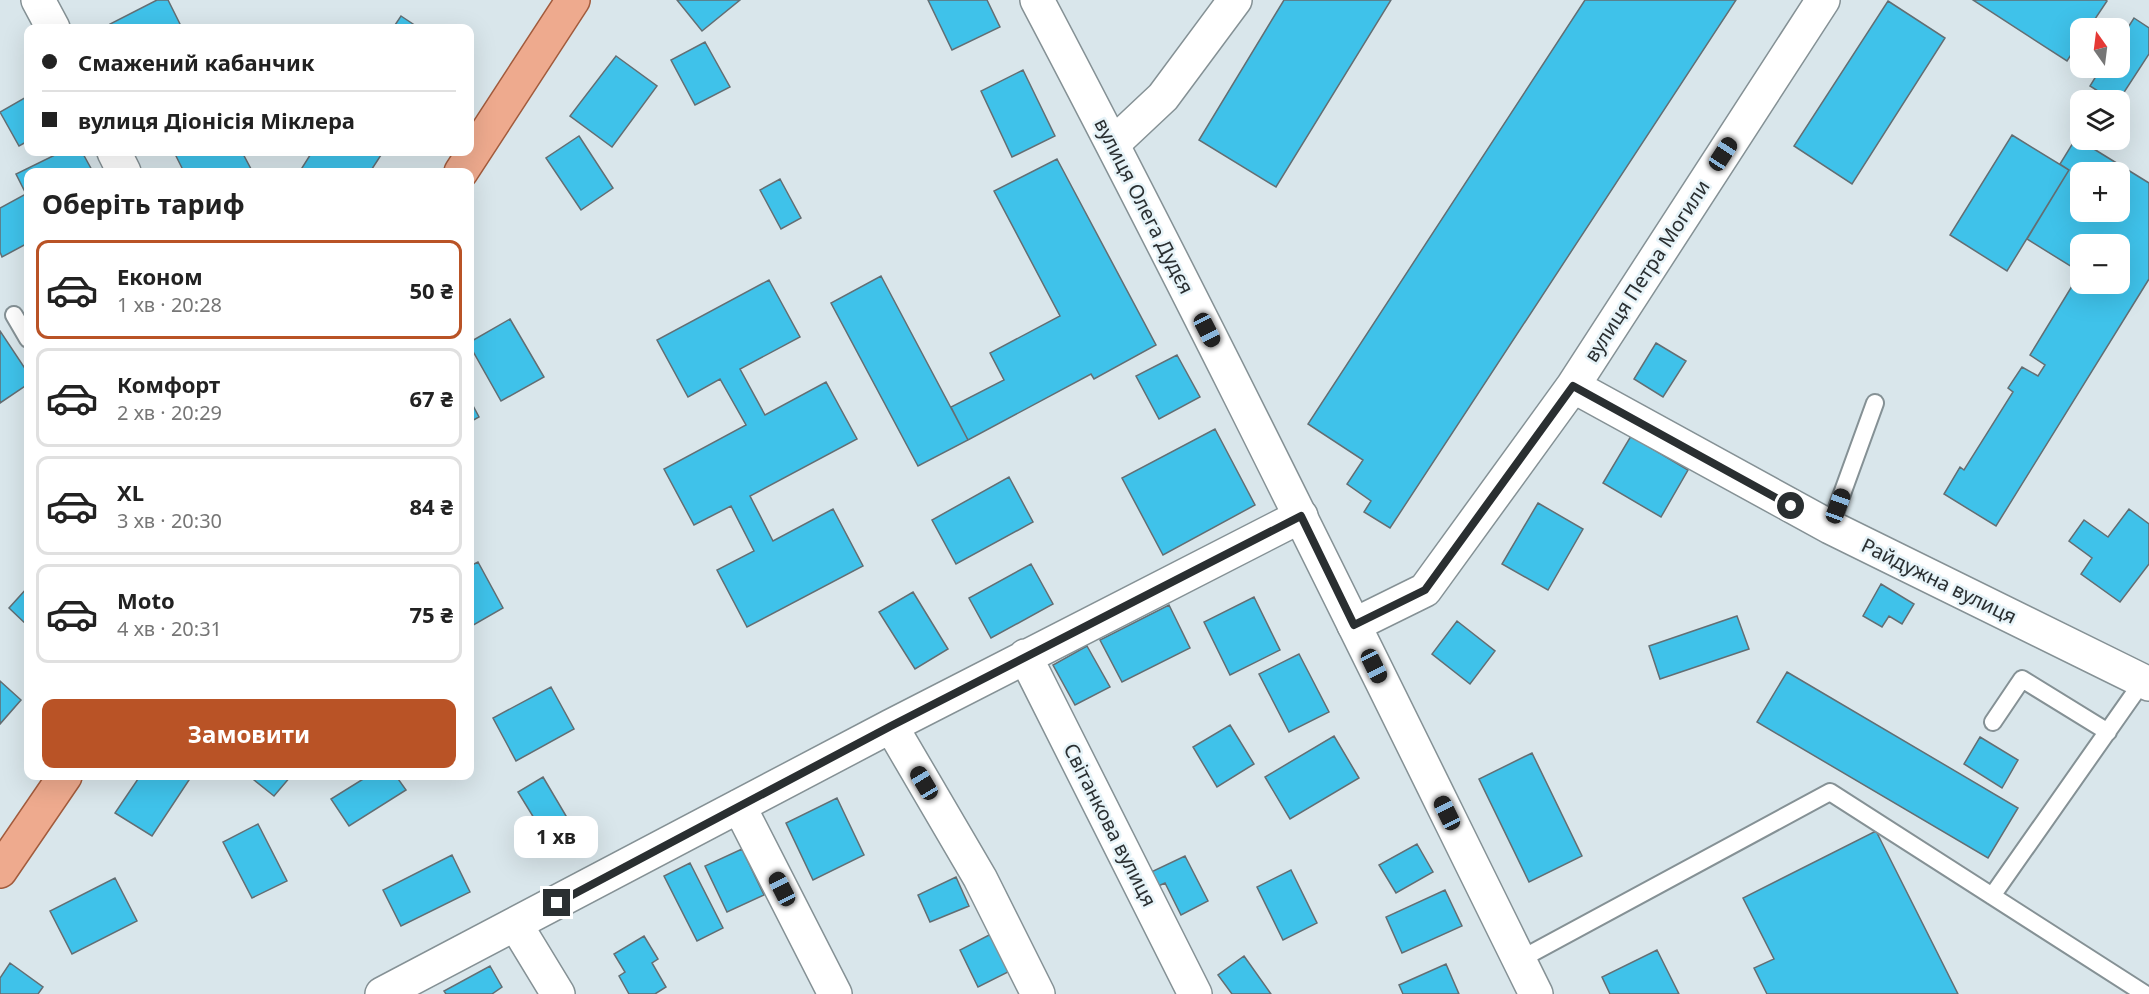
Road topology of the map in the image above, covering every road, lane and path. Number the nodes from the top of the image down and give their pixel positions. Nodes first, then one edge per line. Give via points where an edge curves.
1 (38, 0) edge
2 (573, 0) edge
3 (1037, 0) edge
4 (1236, 0) edge
5 (1823, 0) edge
6 (51, 24) edge
7 (1113, 144) junction
8 (474, 152) edge
9 (14, 315) dead end
10 (24, 332) edge
11 (1573, 386) junction
12 (1875, 403) dead end
13 (1301, 516) junction
14 (1830, 527) junction
15 (1354, 625) junction
16 (1025, 656) junction
17 (2146, 682) edge
18 (1993, 722) dead end
19 (891, 726) junction
20 (2108, 732) junction
21 (62, 780) edge
22 (739, 806) junction
23 (0, 871) edge
24 (1992, 896) junction
25 (516, 925) junction
26 (1519, 960) junction
27 (382, 994) edge
28 (558, 994) edge
29 (835, 994) edge
30 (1038, 994) edge
31 (1196, 994) edge
32 (1536, 994) edge
33 (2145, 994) edge

1 - 6 street
2 - 8 main road
3 - 7 street, вулиця Олега Дудєя
4 - 7 street via 1163,96
5 - 11 street, вулиця Петра Могили
7 - 13 street, вулиця Олега Дудєя
9 - 10 lane
11 - 14 street, Райдужна вулиця
11 - 15 street, вулиця Петра Могили via 1425,590
12 - 14 lane
13 - 15 street, вулиця Олега Дудєя
13 - 16 street
14 - 17 street, Райдужна вулиця
15 - 26 street, вулиця Олега Дудєя
16 - 19 street
16 - 31 street, Світанкова вулиця
17 - 20 lane
18 - 20 lane via 2022,679
19 - 22 street
19 - 30 street via 980,878
20 - 24 lane
21 - 23 main road
22 - 25 street
22 - 29 street
24 - 26 lane via 1830,792
24 - 33 lane
25 - 27 street
25 - 28 street
26 - 32 street, вулиця Олега Дудєя

